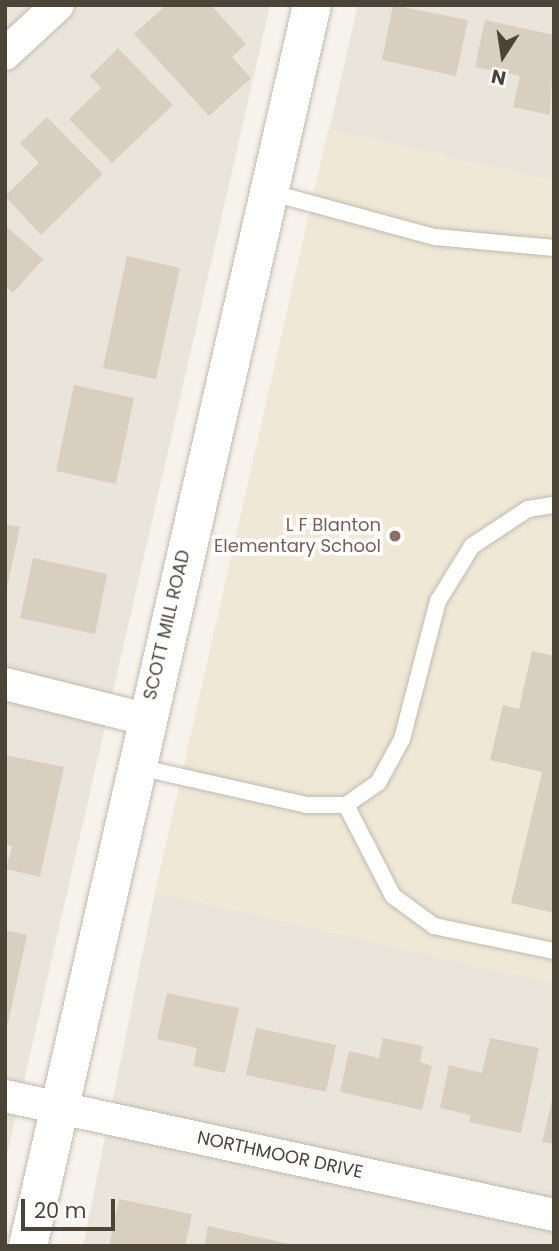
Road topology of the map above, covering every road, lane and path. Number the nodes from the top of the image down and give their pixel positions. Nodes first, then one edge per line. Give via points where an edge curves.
1 (58, 5) edge
2 (312, 5) edge
3 (5, 54) edge
4 (268, 192) junction
5 (554, 248) edge
6 (554, 505) edge
7 (5, 684) edge
8 (145, 719) junction
9 (135, 766) junction
10 (346, 805) junction
11 (554, 951) edge
12 (5, 1096) edge
13 (58, 1107) junction
14 (554, 1215) edge
15 (28, 1246) edge

1 - 3 street
2 - 4 street, SCOTT MILL ROAD
4 - 5 lane via 435,237
4 - 8 street, SCOTT MILL ROAD
6 - 10 lane via 528,509 472,546 438,601 402,739 378,783
7 - 8 street
8 - 9 street, SCOTT MILL ROAD
9 - 10 lane via 306,805
9 - 13 street, SCOTT MILL ROAD
10 - 11 lane via 393,896 434,926
12 - 13 street, NORTHMOOR DRIVE
13 - 14 street, NORTHMOOR DRIVE
13 - 15 street, SCOTT MILL ROAD

